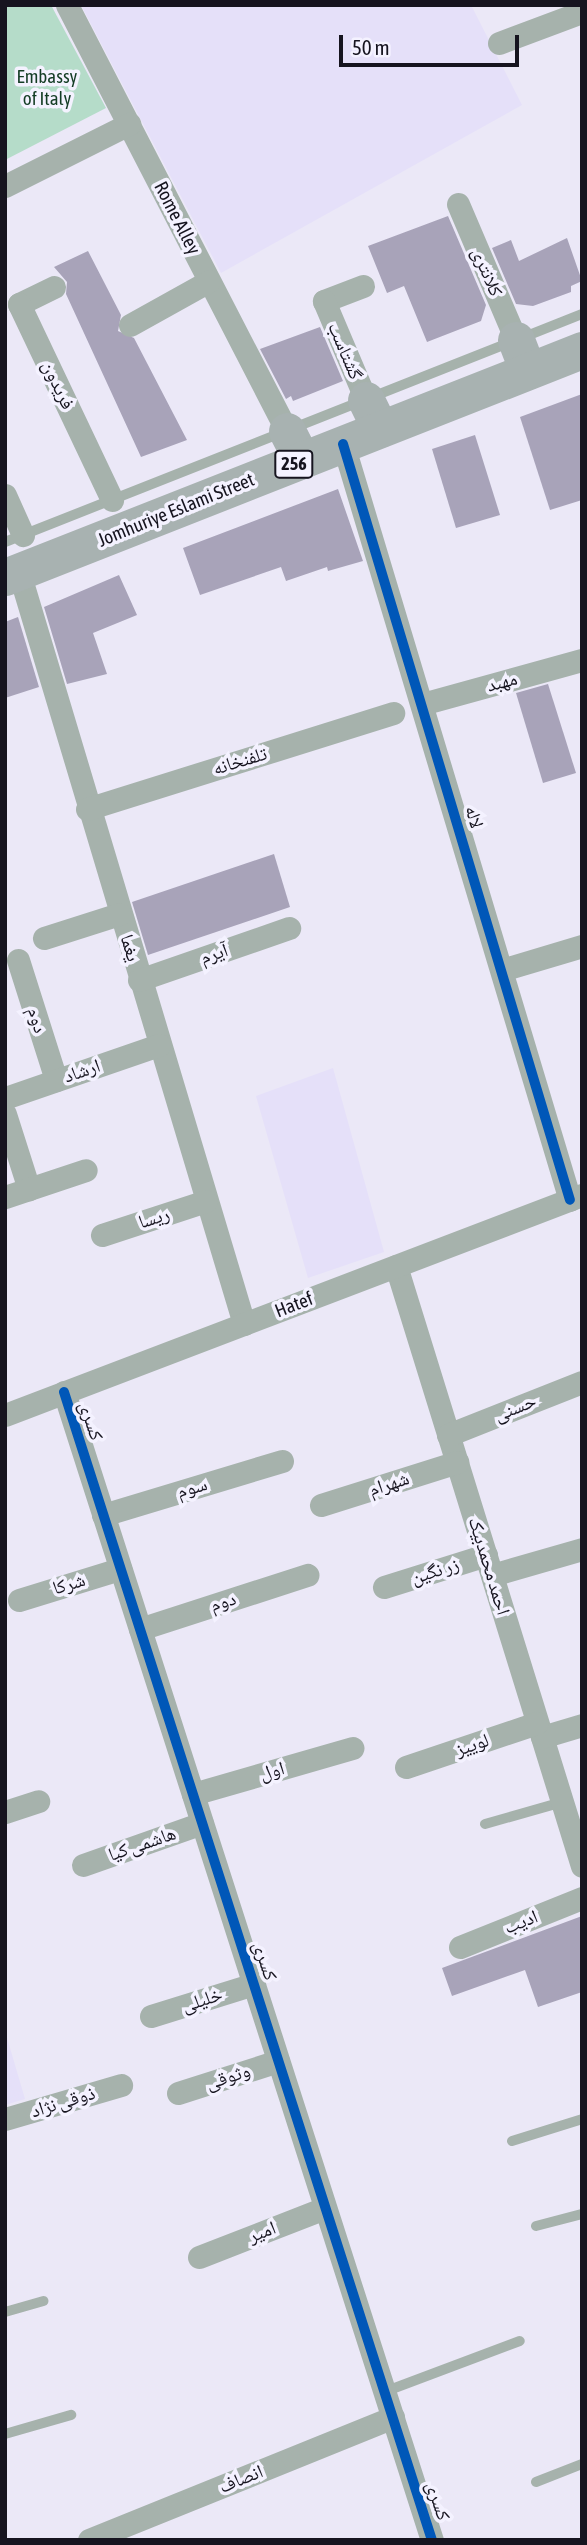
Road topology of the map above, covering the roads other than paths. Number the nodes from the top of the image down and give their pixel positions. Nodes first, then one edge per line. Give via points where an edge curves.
1 (67, 5) edge
2 (582, 12) edge
3 (499, 43) dead end
4 (129, 124) junction
5 (5, 186) edge
6 (458, 204) dead end
7 (209, 281) junction
8 (363, 286) dead end
9 (54, 287) dead end
10 (582, 314) edge
11 (130, 325) dead end
12 (582, 350) edge
13 (522, 356) junction
14 (373, 414) junction
15 (343, 444) junction
16 (294, 445) junction
17 (5, 495) edge
18 (119, 515) junction
19 (18, 558) edge
20 (582, 660) edge
21 (422, 704) junction
22 (393, 713) dead end
23 (87, 809) junction
24 (119, 914) junction
25 (289, 928) dead end
26 (44, 938) dead end
27 (582, 946) edge
28 (18, 960) dead end
29 (502, 970) junction
30 (139, 980) junction
31 (159, 1045) junction
32 (56, 1080) junction
33 (5, 1098) edge
34 (5, 1114) edge
35 (86, 1170) dead end
36 (29, 1189) junction
37 (5, 1197) edge
38 (576, 1198) edge
39 (206, 1201) junction
40 (102, 1235) dead end
41 (396, 1266) junction
42 (244, 1324) junction
43 (582, 1382) edge
44 (64, 1392) junction
45 (5, 1415) edge
46 (448, 1435) junction
47 (282, 1461) dead end
48 (457, 1462) junction
49 (321, 1505) dead end
50 (103, 1515) junction
51 (582, 1549) edge
52 (489, 1565) junction
53 (120, 1569) junction
54 (307, 1575) dead end
55 (384, 1587) dead end
56 (19, 1600) dead end
57 (140, 1629) junction
58 (582, 1725) edge
59 (540, 1730) junction
60 (352, 1748) dead end
61 (406, 1767) dead end
62 (193, 1794) junction
63 (38, 1801) dead end
64 (562, 1802) junction
65 (5, 1812) edge
66 (202, 1823) junction
67 (485, 1824) dead end
68 (83, 1865) dead end
69 (582, 1866) edge
70 (582, 1898) edge
71 (460, 1947) dead end
72 (254, 1984) junction
73 (150, 2016) dead end
74 (278, 2061) junction
75 (121, 2085) dead end
76 (178, 2093) dead end
77 (5, 2119) edge
78 (582, 2119) edge
79 (512, 2141) dead end
80 (325, 2208) junction
81 (582, 2214) edge
82 (536, 2226) dead end
83 (199, 2257) dead end
84 (43, 2301) dead end
85 (5, 2312) edge
86 (520, 2341) dead end
87 (384, 2392) junction
88 (71, 2414) dead end
89 (393, 2417) junction
90 (5, 2434) edge
91 (582, 2464) edge
92 (536, 2482) dead end
93 (89, 2540) edge
94 (432, 2540) edge

1 - 4 street, Rome Alley
2 - 3 street
4 - 5 street
4 - 7 street, Rome Alley
6 - 13 street, کلانتری
7 - 11 street
7 - 16 street, Rome Alley
8 - 14 street, گشتاسب via 324,301
9 - 18 street, فریدون via 19,304
10 - 13 lane
12 - 13 main road, Jomhuriye Eslami Street / 256
13 - 14 main road, Jomhuriye Eslami Street / 256
14 - 15 main road, Jomhuriye Eslami Street / 256
14 - 16 lane
15 - 16 main road, Jomhuriye Eslami Street / 256
15 - 21 street, لاله
16 - 18 main road, Jomhuriye Eslami Street / 256
17 - 19 street, یغما
18 - 19 main road, Jomhuriye Eslami Street / 256
19 - 23 street, یغما
20 - 21 street, مهبد
21 - 29 street, لاله
22 - 23 street, تلفنخانه
23 - 24 street, یغما
24 - 26 street
24 - 30 street, یغما
25 - 30 street, آیرم
27 - 29 street
28 - 32 street, دوم
29 - 38 street, لاله
30 - 31 street, یغما
31 - 32 street, ارشاد
31 - 39 street, یغما
32 - 33 street, ارشاد
34 - 36 street
35 - 36 street
36 - 37 street
38 - 41 street, Hatef
39 - 40 street, ریسا
39 - 42 street, یغما
41 - 42 street, Hatef
41 - 46 street, احمد محمدبیک
42 - 44 street, Hatef
43 - 46 street, حسنی
44 - 45 street, Hatef
44 - 50 street, کسری
46 - 48 street, احمد محمدبیک
47 - 50 street, سوم
48 - 49 street, شهرام
48 - 52 street, احمد محمدبیک
50 - 53 street, کسری
51 - 52 street, زر نگین
52 - 55 street, زر نگین
52 - 59 street, احمد محمدبیک
53 - 56 street, شرکا
53 - 57 street, کسری
54 - 57 street, دوم
57 - 62 street, کسری
58 - 59 street, لوییز
59 - 61 street, لوییز
59 - 64 street, احمد محمدبیک
60 - 62 street, اول
62 - 66 street, کسری
63 - 65 street
64 - 67 lane
64 - 69 street, احمد محمدبیک
66 - 68 street, هاشمی کیا
66 - 72 street, کسری
70 - 71 street, ادیب
72 - 73 street, خلیلی
72 - 74 street, کسری
74 - 76 street, وثوقی
74 - 80 street, کسری
75 - 77 street, ذوقی نژاد
78 - 79 lane
80 - 83 street, امیر
80 - 87 street, کسری
81 - 82 lane
84 - 85 lane
86 - 87 lane
87 - 89 street, کسری
88 - 90 lane
89 - 93 street, انصاف
89 - 94 street, کسری
91 - 92 lane

